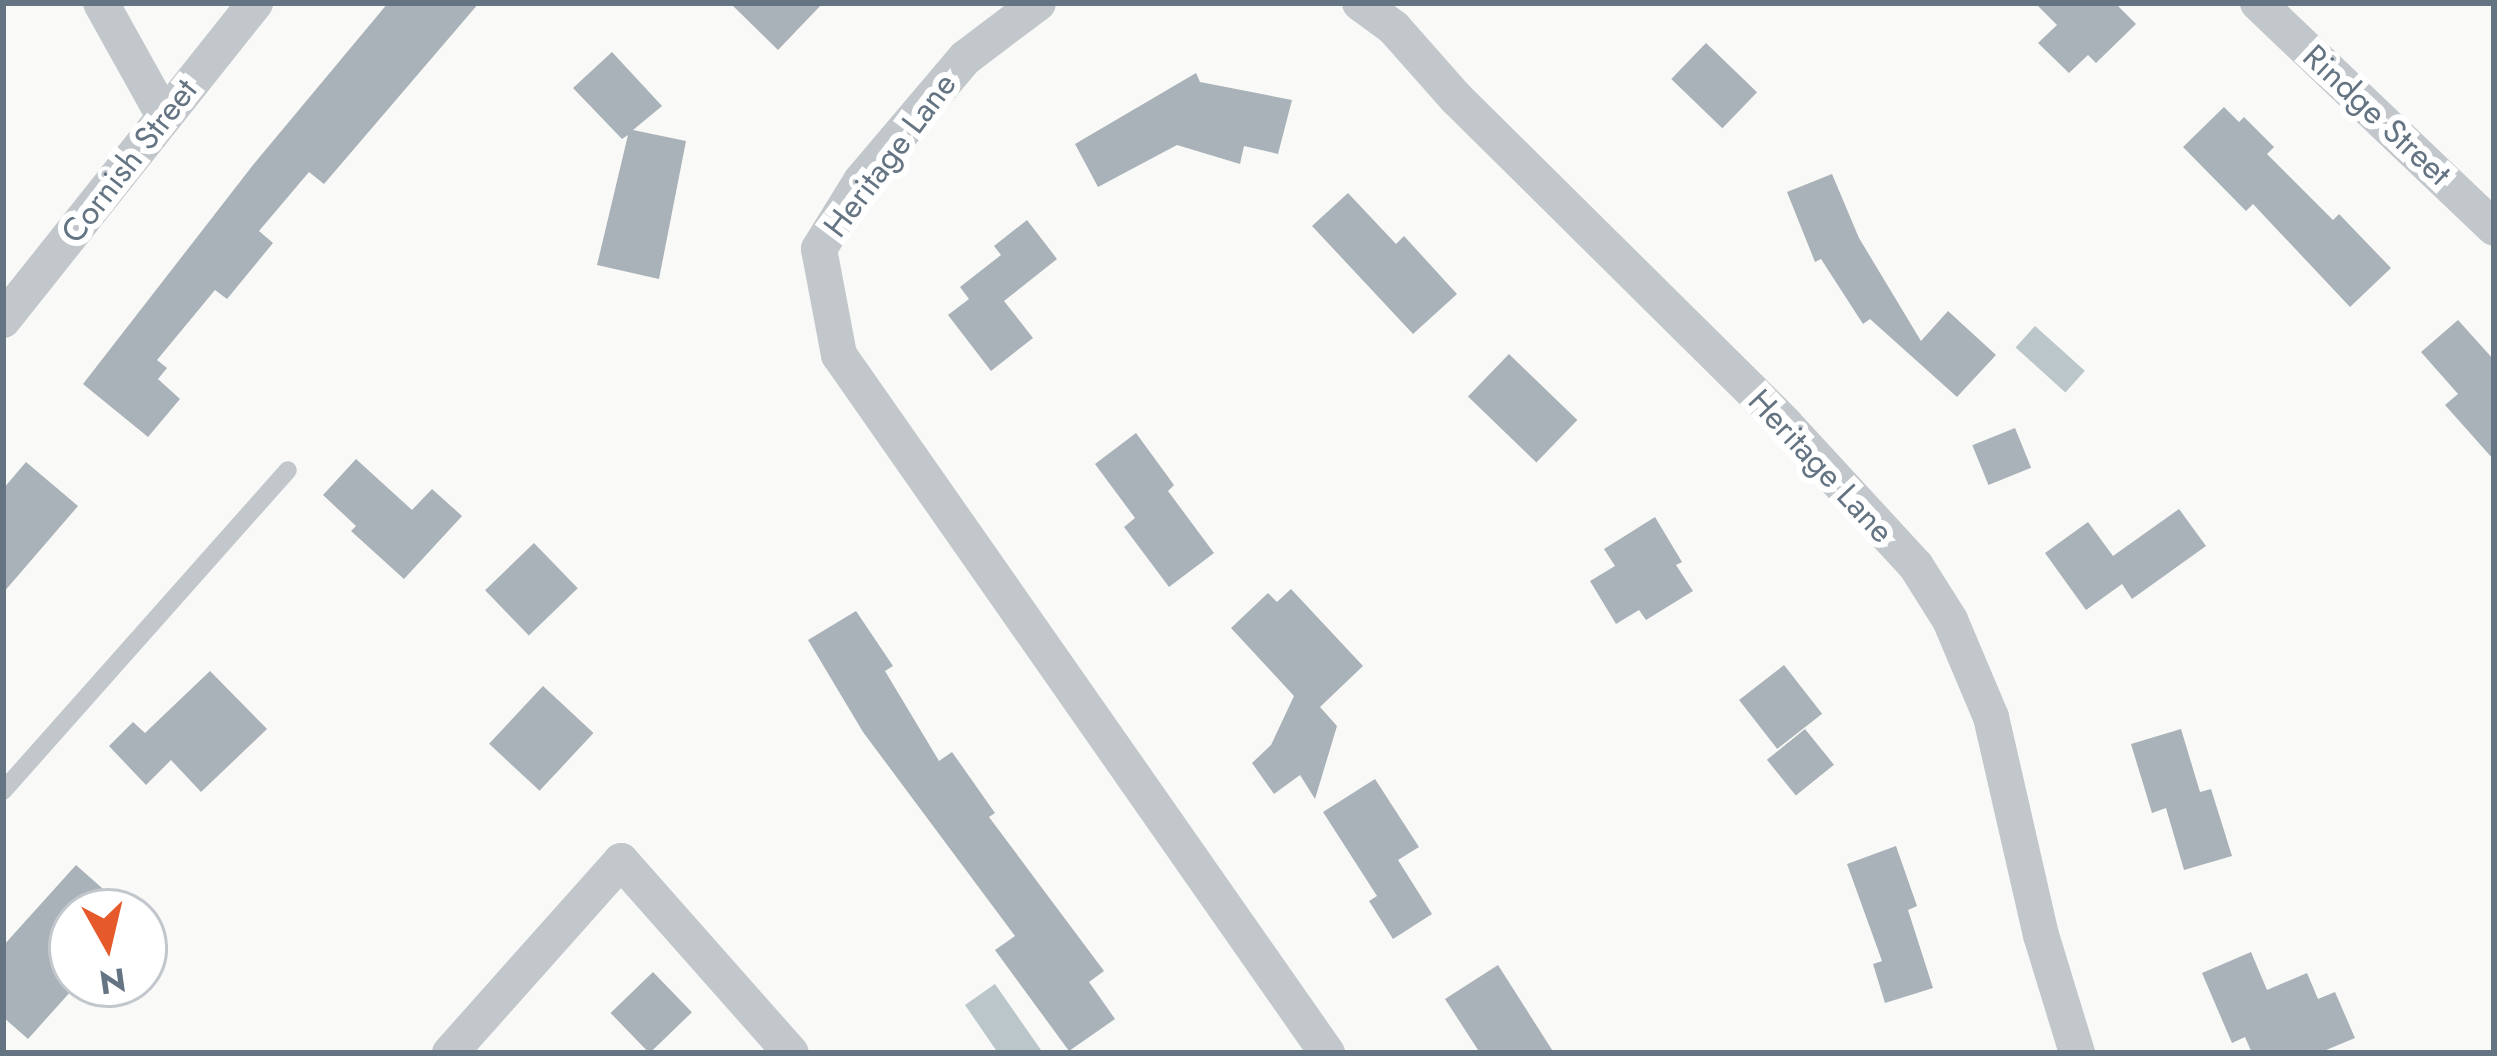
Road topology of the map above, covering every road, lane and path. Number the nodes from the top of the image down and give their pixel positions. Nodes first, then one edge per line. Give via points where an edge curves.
1 (101, 3) edge
2 (256, 3) edge
3 (1038, 3) edge
4 (1360, 3) edge
5 (2258, 3) edge
6 (164, 116) junction
7 (2494, 228) edge
8 (3, 320) edge
9 (288, 470) dead end
10 (3, 791) edge
11 (450, 1053) edge
12 (791, 1053) edge
13 (1327, 1053) edge
14 (2078, 1053) edge

1 - 6 street
2 - 6 street, Cornish Street
3 - 13 street, Heritage Lane via 965,58 861,181 819,249 839,355
4 - 14 street, Heritage Lane via 1394,28 1916,566 1950,620 1991,717
5 - 7 street, Rindge Street
6 - 8 street, Cornish Street
9 - 10 lane
11 - 12 street via 622,861

